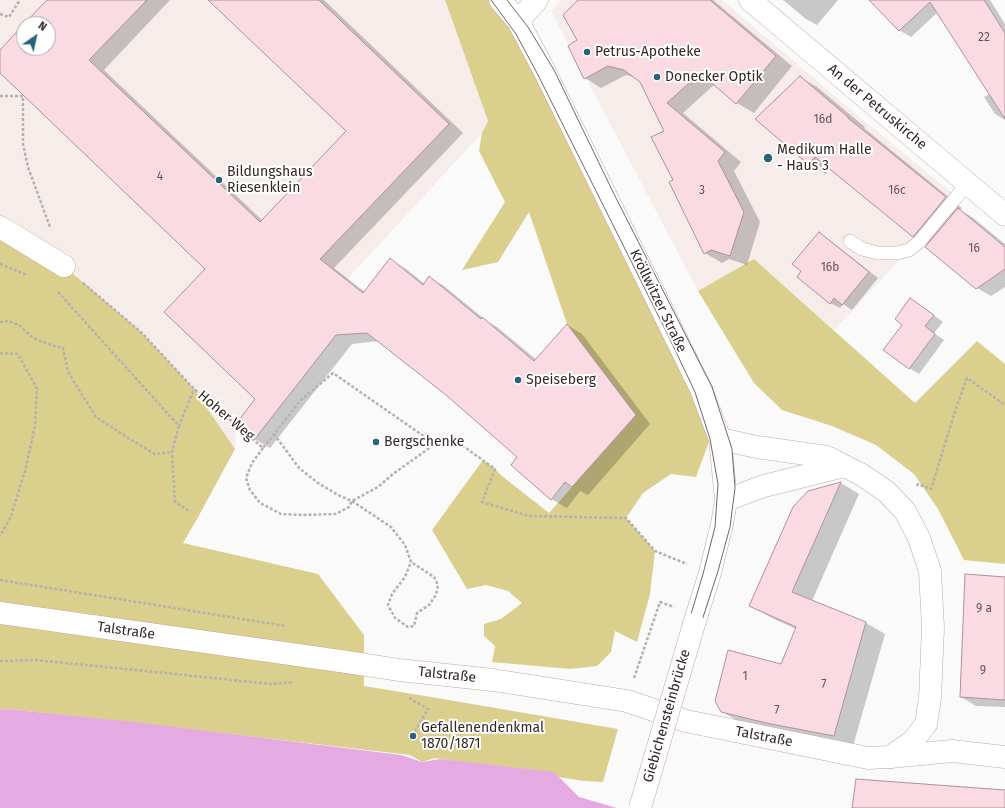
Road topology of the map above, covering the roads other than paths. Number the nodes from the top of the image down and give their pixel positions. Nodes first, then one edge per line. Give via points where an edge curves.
1 (500, 0) edge
2 (537, 0) edge
3 (750, 0) edge
4 (518, 21) junction
5 (968, 183) junction
6 (1005, 215) edge
7 (0, 227) edge
8 (850, 241) dead end
9 (64, 266) road end
10 (720, 439) junction
11 (844, 466) junction
12 (726, 500) junction
13 (0, 613) edge
14 (696, 619) joint
15 (890, 757) junction
16 (1005, 757) edge
17 (640, 808) edge

1 - 4 street, Kröllwitzer Straße
2 - 4 street
3 - 5 street, An der Petruskirche
4 - 10 street, Kröllwitzer Straße via 701,389
5 - 6 street, An der Petruskirche
5 - 8 lane via 919,242 909,250 878,253 862,249
7 - 9 street
10 - 11 street via 827,457
10 - 12 street, Kröllwitzer Straße
11 - 12 street via 764,486
11 - 15 street via 887,492 905,511 919,538 930,571 933,628 930,698 926,724 913,741
12 - 14 street, Kröllwitzer Straße via 710,573
13 - 15 street, Talstraße via 399,670 493,680 627,701 686,721 868,758
14 - 17 street, Giebichensteinbrücke, bridge
15 - 16 street, Talstraße via 952,751

